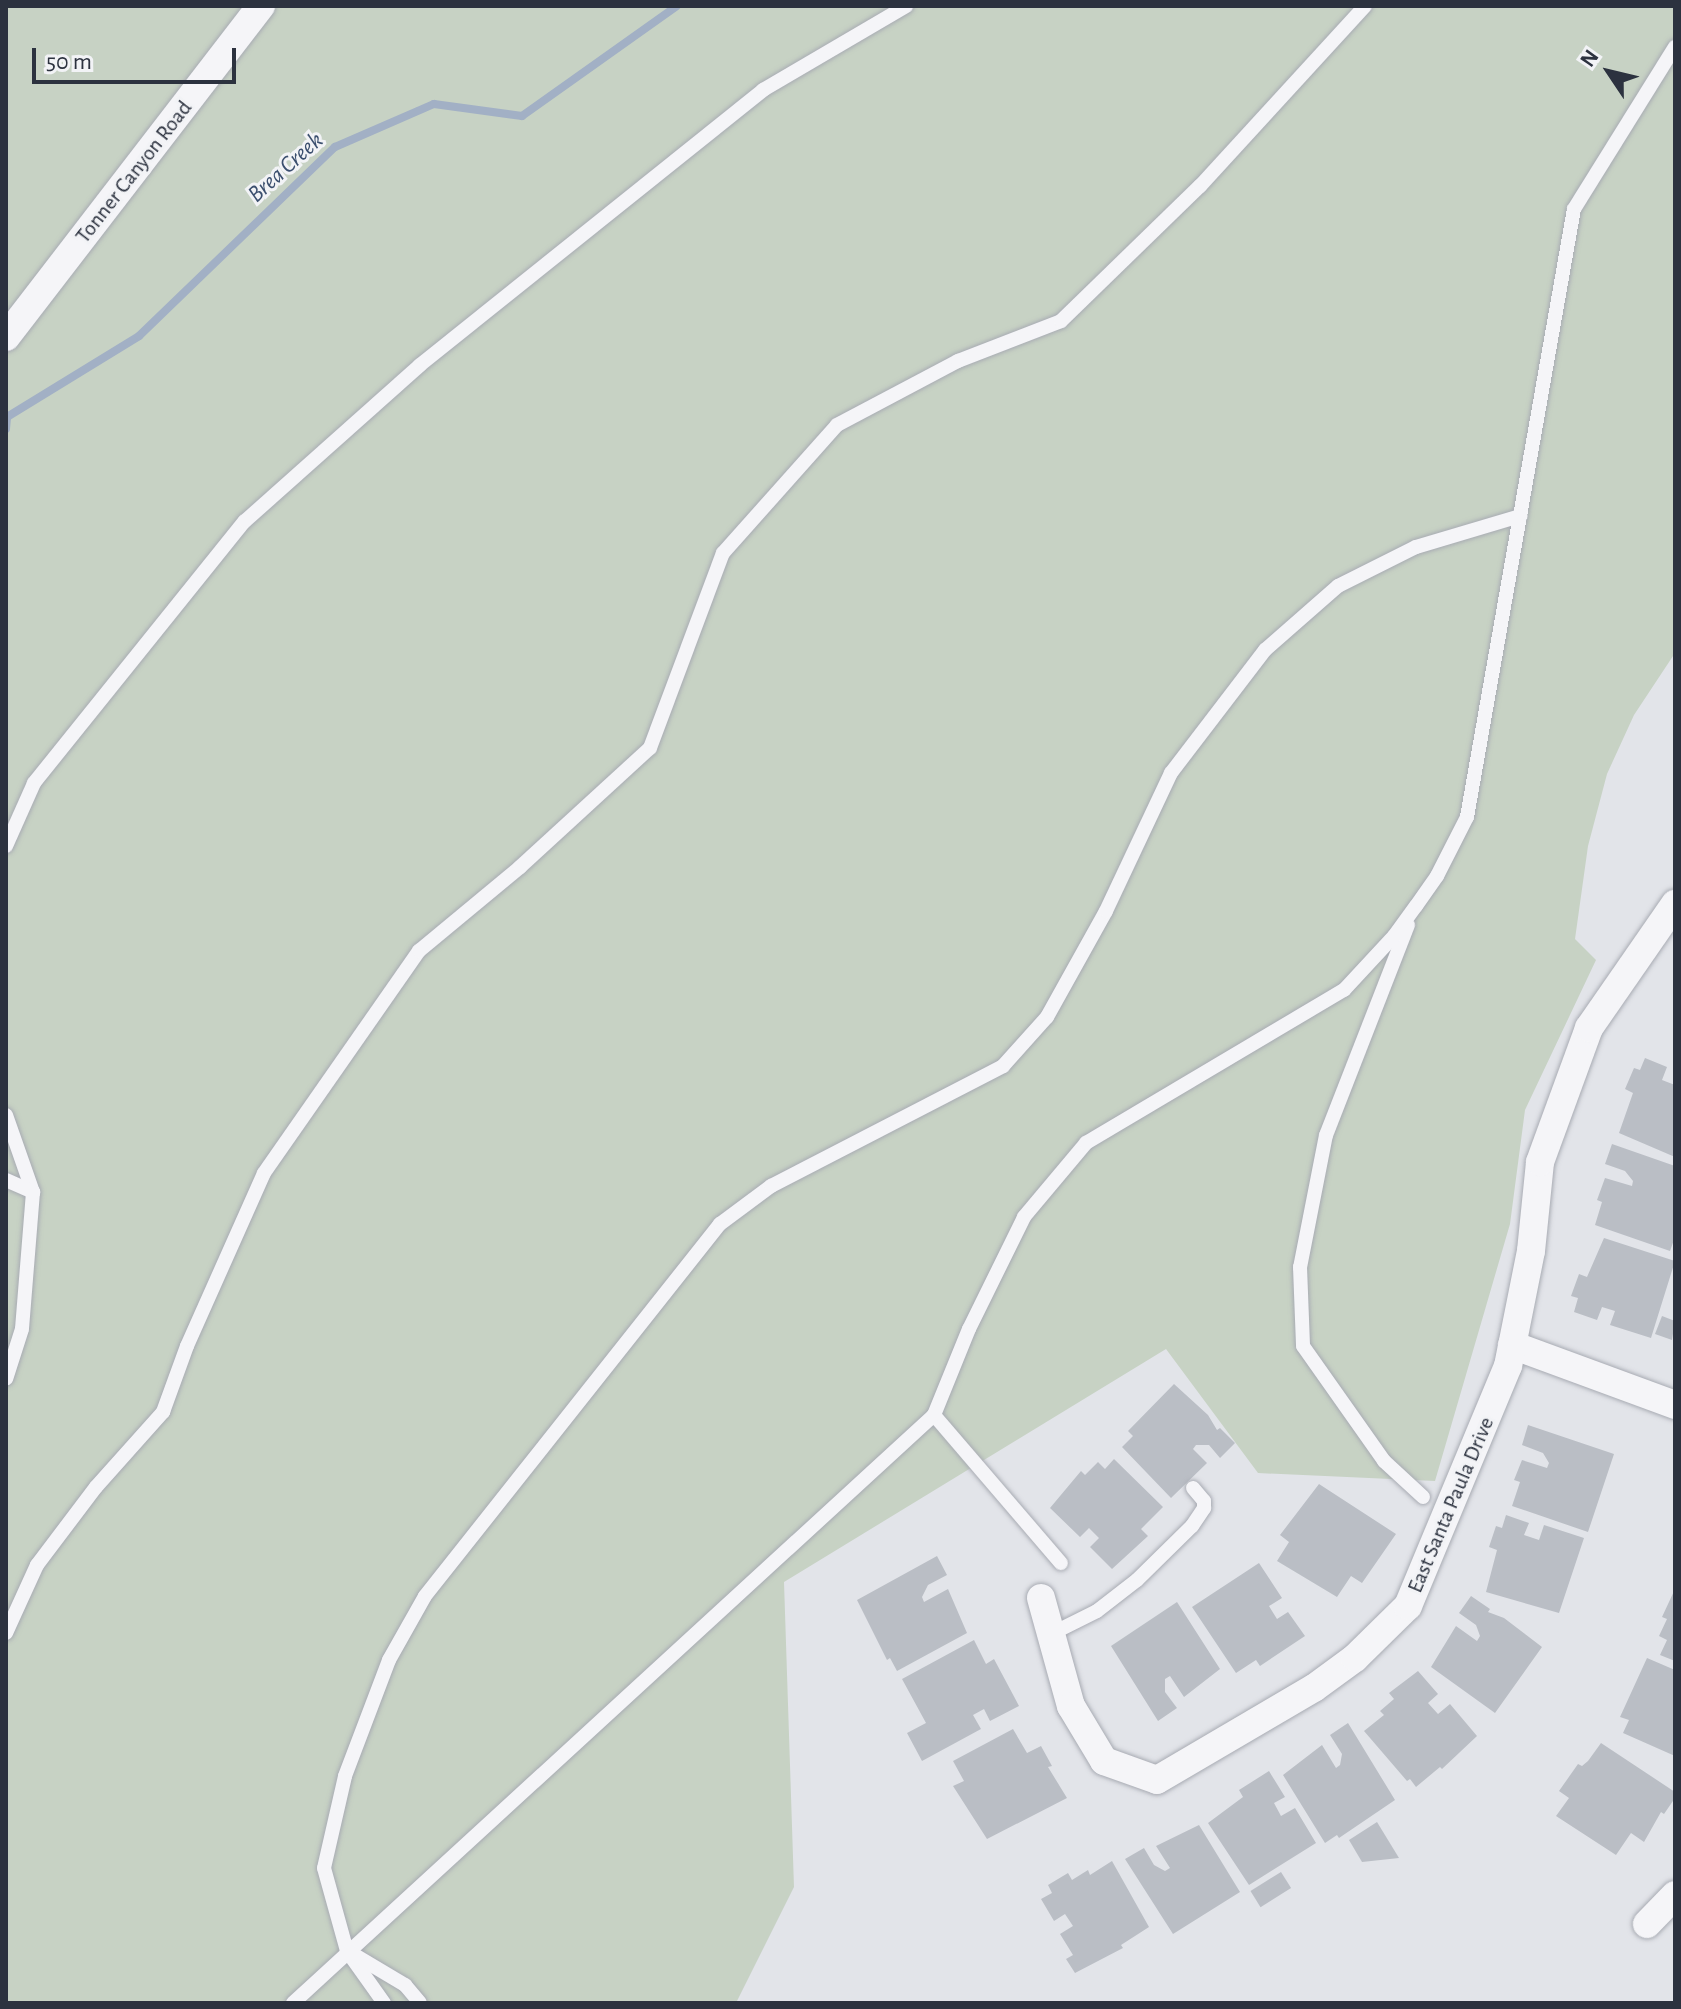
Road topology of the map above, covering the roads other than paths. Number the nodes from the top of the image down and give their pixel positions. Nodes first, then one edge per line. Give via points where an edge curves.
1 (906, 6) edge
2 (1365, 6) edge
3 (251, 9) edge
4 (1675, 47) edge
5 (6, 337) edge
6 (1520, 516) junction
7 (6, 846) edge
8 (1675, 904) edge
9 (1416, 906) junction
10 (6, 1115) edge
11 (6, 1180) edge
12 (33, 1192) junction
13 (1512, 1345) junction
14 (6, 1379) edge
15 (1675, 1405) edge
16 (934, 1415) junction
17 (1193, 1488) dead end
18 (1423, 1497) dead end
19 (1061, 1563) dead end
20 (1041, 1598) dead end
21 (6, 1633) edge
22 (1051, 1634) junction
23 (1675, 1895) edge
24 (1647, 1924) dead end
25 (347, 1951) junction
26 (293, 2003) edge
27 (384, 2003) edge
28 (420, 2003) edge

1 - 7 lane via 763,90 420,365 245,521 34,783
2 - 21 lane via 1200,186 1061,321 958,361 837,425 723,553 650,748 419,951 264,1173 163,1412 96,1487 37,1565
3 - 5 street, Tonner Canyon Road
4 - 6 lane via 1574,209
6 - 9 lane via 1467,817
6 - 25 lane via 1416,547 1338,586 1265,650 1171,773 1106,911 1047,1017 1003,1066 771,1186 720,1224 425,1596 389,1660 345,1776 324,1868
8 - 13 street, East Santa Paula Drive via 1589,1028 1540,1162 1531,1251
9 - 16 lane via 1344,990 1086,1143 1024,1217
9 - 18 lane via 1326,1135 1300,1267 1303,1346 1384,1461
10 - 12 lane
11 - 12 lane
12 - 14 lane via 22,1329
13 - 15 street
13 - 22 street, East Santa Paula Drive via 1454,1503 1408,1606 1355,1658 1314,1688 1157,1780 1104,1761 1071,1706
16 - 19 lane
16 - 25 lane
17 - 22 lane via 1204,1508 1192,1526 1107,1604
20 - 22 street, East Santa Paula Drive
23 - 24 street
25 - 26 lane
25 - 27 lane
25 - 28 lane via 405,1985

